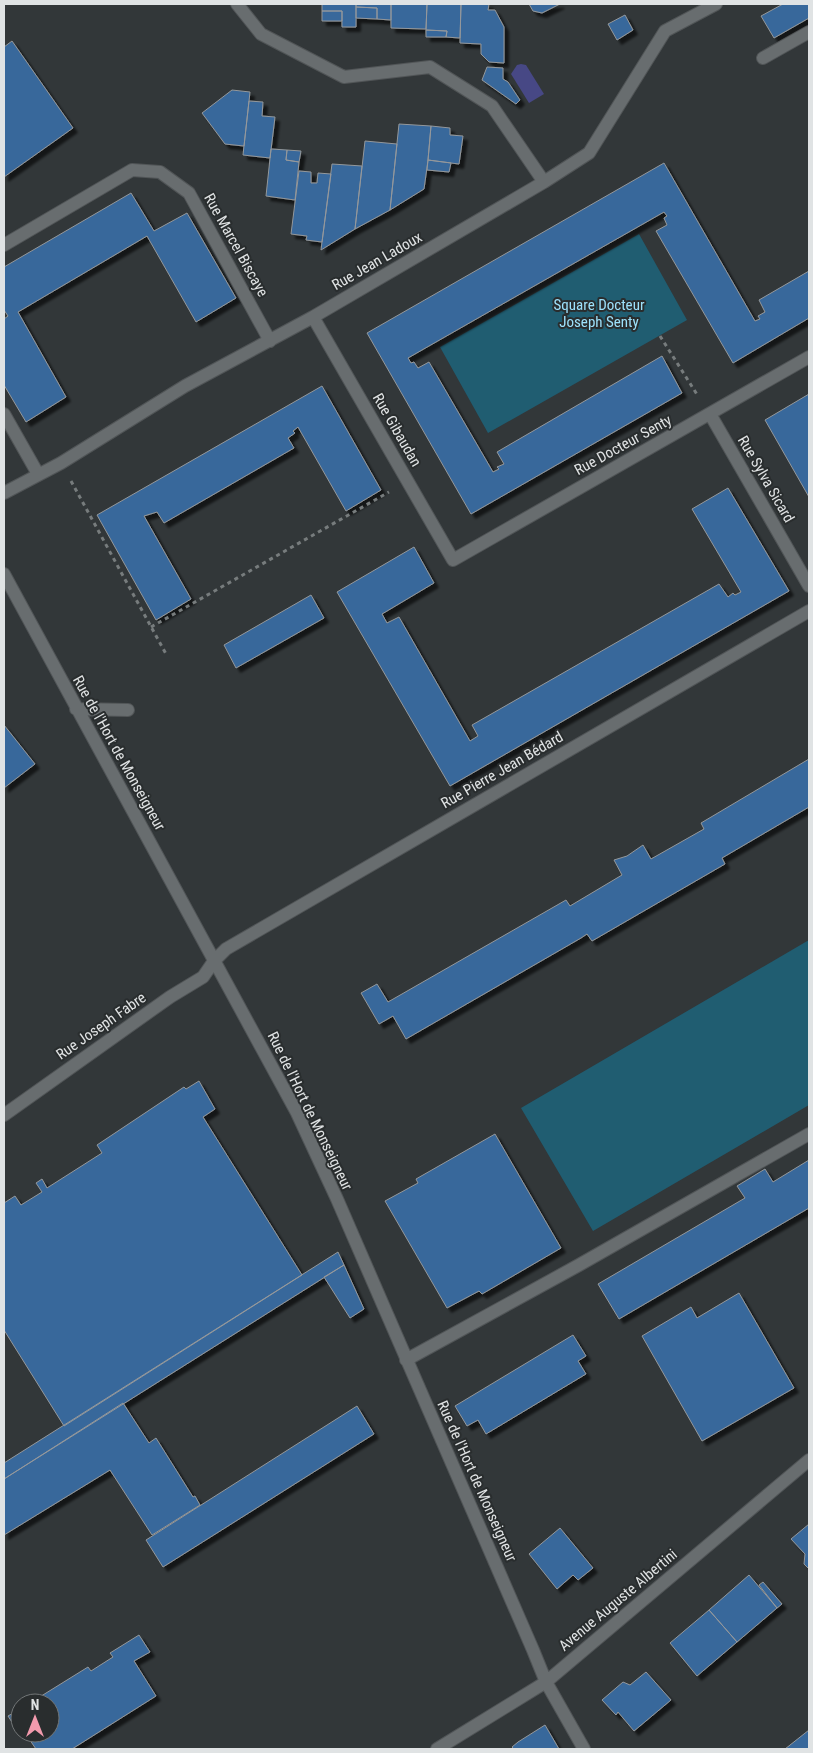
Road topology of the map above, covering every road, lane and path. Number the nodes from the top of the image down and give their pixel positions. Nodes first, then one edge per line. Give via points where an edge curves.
1 (237, 4) edge
2 (716, 4) edge
3 (809, 32) edge
4 (762, 58) dead end
5 (544, 182) junction
6 (4, 245) edge
7 (313, 317) junction
8 (660, 336) dead end
9 (270, 342) junction
10 (809, 357) edge
11 (4, 414) edge
12 (710, 414) junction
13 (61, 463) junction
14 (38, 474) junction
15 (407, 481) junction
16 (4, 493) edge
17 (452, 560) joint
18 (4, 574) edge
19 (809, 586) edge
20 (809, 611) edge
21 (151, 627) junction
22 (166, 654) dead end
23 (76, 709) junction
24 (128, 710) dead end
25 (214, 961) junction
26 (4, 1115) edge
27 (809, 1134) edge
28 (406, 1360) junction
29 (809, 1460) edge
30 (546, 1682) junction
31 (437, 1749) edge
32 (584, 1749) edge

1 - 5 street via 261,34 344,77 430,67 492,106
2 - 5 street, Rue Jean Ladoux via 665,31 589,153
3 - 4 street
5 - 7 street, Rue Jean Ladoux
6 - 9 street, Rue Marcel Biscaye via 132,170 160,172 189,193
7 - 9 street, Rue Jean Ladoux
7 - 15 street, Rue Gibaudan
8 - 12 path
9 - 13 street, Rue Jean Ladoux via 185,386
10 - 12 street, Rue Docteur Senty
11 - 14 street
12 - 17 street, Rue Docteur Senty
12 - 19 street, Rue Sylva Sicard
13 - 14 street, Rue Jean Ladoux
13 - 21 path
14 - 16 street, Rue Jean Ladoux
15 - 17 street, Rue Gibaudan
15 - 21 path
18 - 23 street, Rue de l'Hort de Monseigneur
20 - 25 street, Rue Pierre Jean Bédard via 226,949
21 - 22 path
23 - 24 street
23 - 25 street, Rue de l'Hort de Monseigneur
25 - 26 street, Rue Joseph Fabre via 204,977
25 - 28 street, Rue de l'Hort de Monseigneur via 297,1113
27 - 28 street
28 - 30 street, Rue de l'Hort de Monseigneur
29 - 30 street, Avenue Auguste Albertini
30 - 31 street, Avenue Auguste Albertini
30 - 32 street, Rue de l'Hort de Monseigneur

